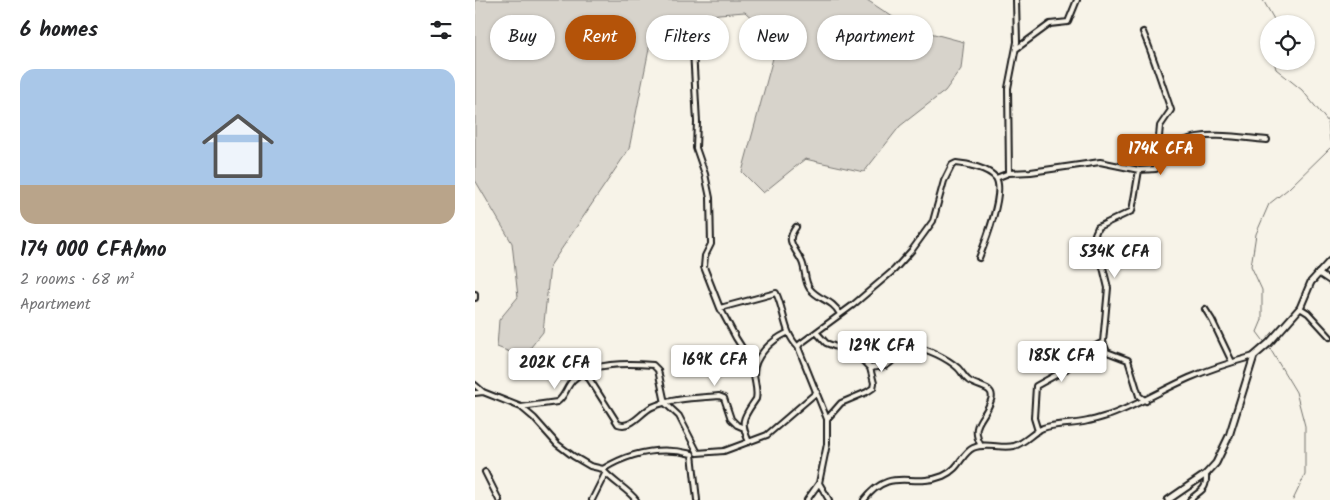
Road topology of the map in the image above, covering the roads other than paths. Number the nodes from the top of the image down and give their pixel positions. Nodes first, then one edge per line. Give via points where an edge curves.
1 (1016, 0) edge
2 (1077, 0) edge
3 (1143, 32) dead end
4 (1016, 49) junction
5 (694, 60) edge
6 (1267, 140) dead end
7 (1158, 154) junction
8 (1139, 170) junction
9 (1009, 172) junction
10 (996, 178) junction
11 (796, 226) dead end
12 (979, 258) dead end
13 (1330, 261) edge
14 (1318, 273) junction
15 (1330, 282) edge
16 (720, 308) junction
17 (1300, 308) junction
18 (1205, 309) dead end
19 (840, 314) junction
20 (787, 333) junction
21 (817, 333) junction
22 (1330, 337) edge
23 (1103, 342) junction
24 (798, 347) junction
25 (1253, 356) junction
26 (757, 361) junction
27 (1232, 362) junction
28 (870, 368) junction
29 (585, 372) junction
30 (475, 385) edge
31 (483, 392) junction
32 (817, 392) junction
33 (475, 393) edge
34 (1146, 401) junction
35 (665, 403) junction
36 (521, 407) junction
37 (827, 419) junction
38 (744, 428) junction
39 (1038, 431) junction
40 (749, 442) junction
41 (981, 446) junction
42 (698, 453) junction
43 (692, 454) junction
44 (603, 469) junction
45 (485, 472) dead end
46 (605, 474) junction
47 (1206, 474) junction
48 (819, 483) junction
49 (499, 500) edge
50 (592, 500) edge
51 (636, 500) edge
52 (697, 500) edge
53 (807, 500) edge
54 (829, 500) edge
55 (865, 500) edge
56 (1168, 500) edge
57 (1190, 500) edge

1 - 4 street
2 - 4 street via 1069,22 1050,24
3 - 7 street via 1171,110 1160,126
4 - 9 street via 1008,88
5 - 16 street via 697,151 710,198 711,244 705,256 705,267
6 - 7 street via 1201,138 1184,141 1177,153
7 - 8 street via 1156,169
8 - 9 street via 1100,162
8 - 23 street via 1132,211 1096,230 1095,234 1107,288
9 - 10 street
10 - 12 street via 995,210
10 - 19 street via 981,169 951,165 930,228 895,270
11 - 19 street via 791,241 807,282 818,295 834,304
13 - 14 street
14 - 15 street
14 - 17 street
16 - 20 street via 776,293
16 - 26 street via 743,349
17 - 22 street
17 - 25 street
18 - 27 street
19 - 21 street
20 - 24 street
20 - 26 street via 776,338
21 - 24 street
21 - 28 street via 826,343 857,355
23 - 34 street via 1107,352 1128,360 1139,396
23 - 39 street via 1037,386 1034,418
24 - 32 street
25 - 27 street
25 - 47 street via 1223,452
26 - 38 street via 757,395 745,414
27 - 34 street via 1190,378
28 - 37 street via 873,388 841,403
28 - 41 street via 885,366 901,350 913,347 931,352 957,366 969,381 992,393 976,428
29 - 35 street via 621,364 653,365 658,370
29 - 35 street via 618,424 631,422 650,408
29 - 36 street via 572,380 557,402
30 - 31 street
31 - 33 street
31 - 36 street
32 - 37 street
32 - 40 street via 767,435
34 - 39 street via 1088,421
35 - 38 street via 722,396 734,422
35 - 42 street via 679,416
36 - 44 street via 557,444 590,466
37 - 48 street via 827,444
38 - 40 street
39 - 41 street via 1016,446
40 - 42 street via 724,451
41 - 55 street via 971,449 943,476 931,480 887,481
42 - 43 street
43 - 44 street via 642,452
43 - 52 street
44 - 46 street
45 - 49 street
46 - 50 street
46 - 51 street
47 - 56 street
47 - 57 street via 1205,489
48 - 53 street
48 - 54 street

